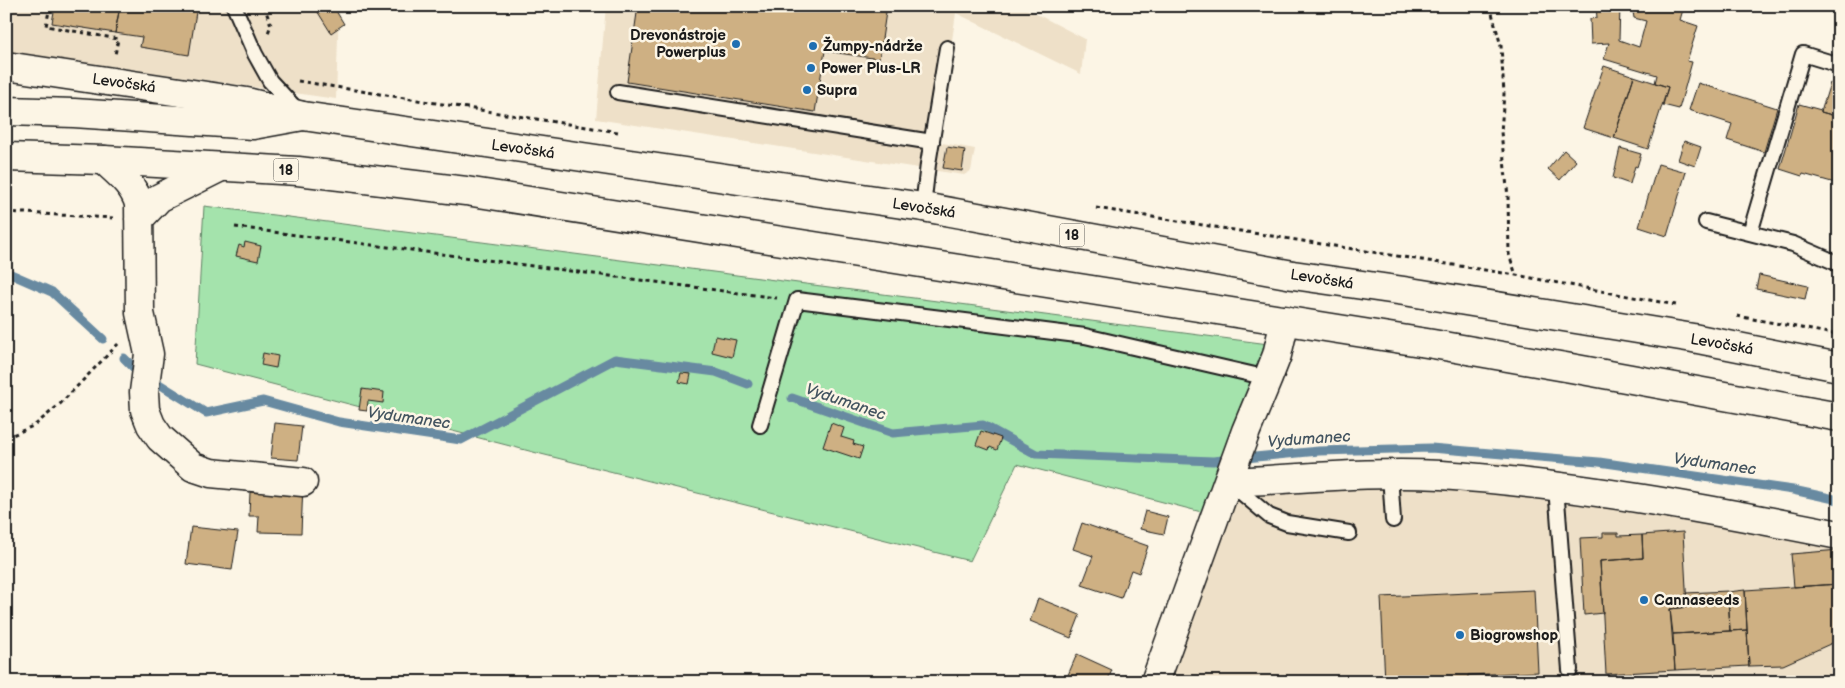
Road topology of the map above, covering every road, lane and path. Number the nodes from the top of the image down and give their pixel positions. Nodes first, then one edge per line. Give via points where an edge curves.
1 (50, 6) edge
2 (234, 6) edge
3 (1490, 6) edge
4 (119, 34) dead end
5 (118, 39) junction
6 (947, 48) dead end
7 (115, 57) dead end
8 (1839, 65) edge
9 (6, 66) edge
10 (618, 92) dead end
11 (6, 111) edge
12 (303, 116) junction
13 (932, 142) junction
14 (6, 157) edge
15 (104, 160) junction
16 (220, 167) junction
17 (923, 207) junction
18 (6, 212) edge
19 (139, 219) junction
20 (1706, 222) dead end
21 (235, 227) dead end
22 (1750, 233) junction
23 (1839, 264) edge
24 (1516, 275) dead end
25 (797, 300) junction
26 (140, 313) junction
27 (1285, 320) junction
28 (1839, 367) edge
29 (1268, 378) junction
30 (1839, 417) edge
31 (760, 425) dead end
32 (6, 438) edge
33 (1390, 474) junction
34 (1230, 478) junction
35 (303, 482) dead end
36 (1556, 486) junction
37 (1393, 520) dead end
38 (1349, 533) dead end
39 (1839, 535) edge
40 (1570, 670) dead end
41 (1155, 682) edge

1 - 5 path via 46,26
2 - 12 lane via 270,81
3 - 24 path via 1501,46 1504,94 1501,132 1508,197 1509,254
4 - 5 path
5 - 7 path
6 - 13 lane
8 - 22 lane via 1803,54
9 - 12 main road, Levočská / 18 via 247,102
10 - 13 lane
11 - 12 main road via 253,125
12 - 17 main road, Levočská / 18
13 - 17 lane
14 - 15 main road, 18
15 - 16 main road, 18
15 - 19 main road via 136,195
16 - 19 main road via 159,198
16 - 27 main road, 18 via 298,171 466,191
17 - 28 main road, Levočská / 18 via 1293,275 1693,338
18 - 19 path
19 - 26 main road
20 - 22 lane
21 - 25 path
22 - 23 lane via 1793,244
25 - 29 lane via 1085,336
25 - 31 lane
26 - 32 path via 130,332 60,404 35,425
26 - 35 main road via 149,354 144,392 146,410 160,438 193,467 211,473
27 - 29 main road
27 - 30 main road, 18
29 - 34 main road
33 - 34 main road
33 - 36 main road
33 - 37 lane
34 - 38 lane via 1269,516 1287,523
34 - 41 main road
36 - 39 main road
36 - 40 lane

